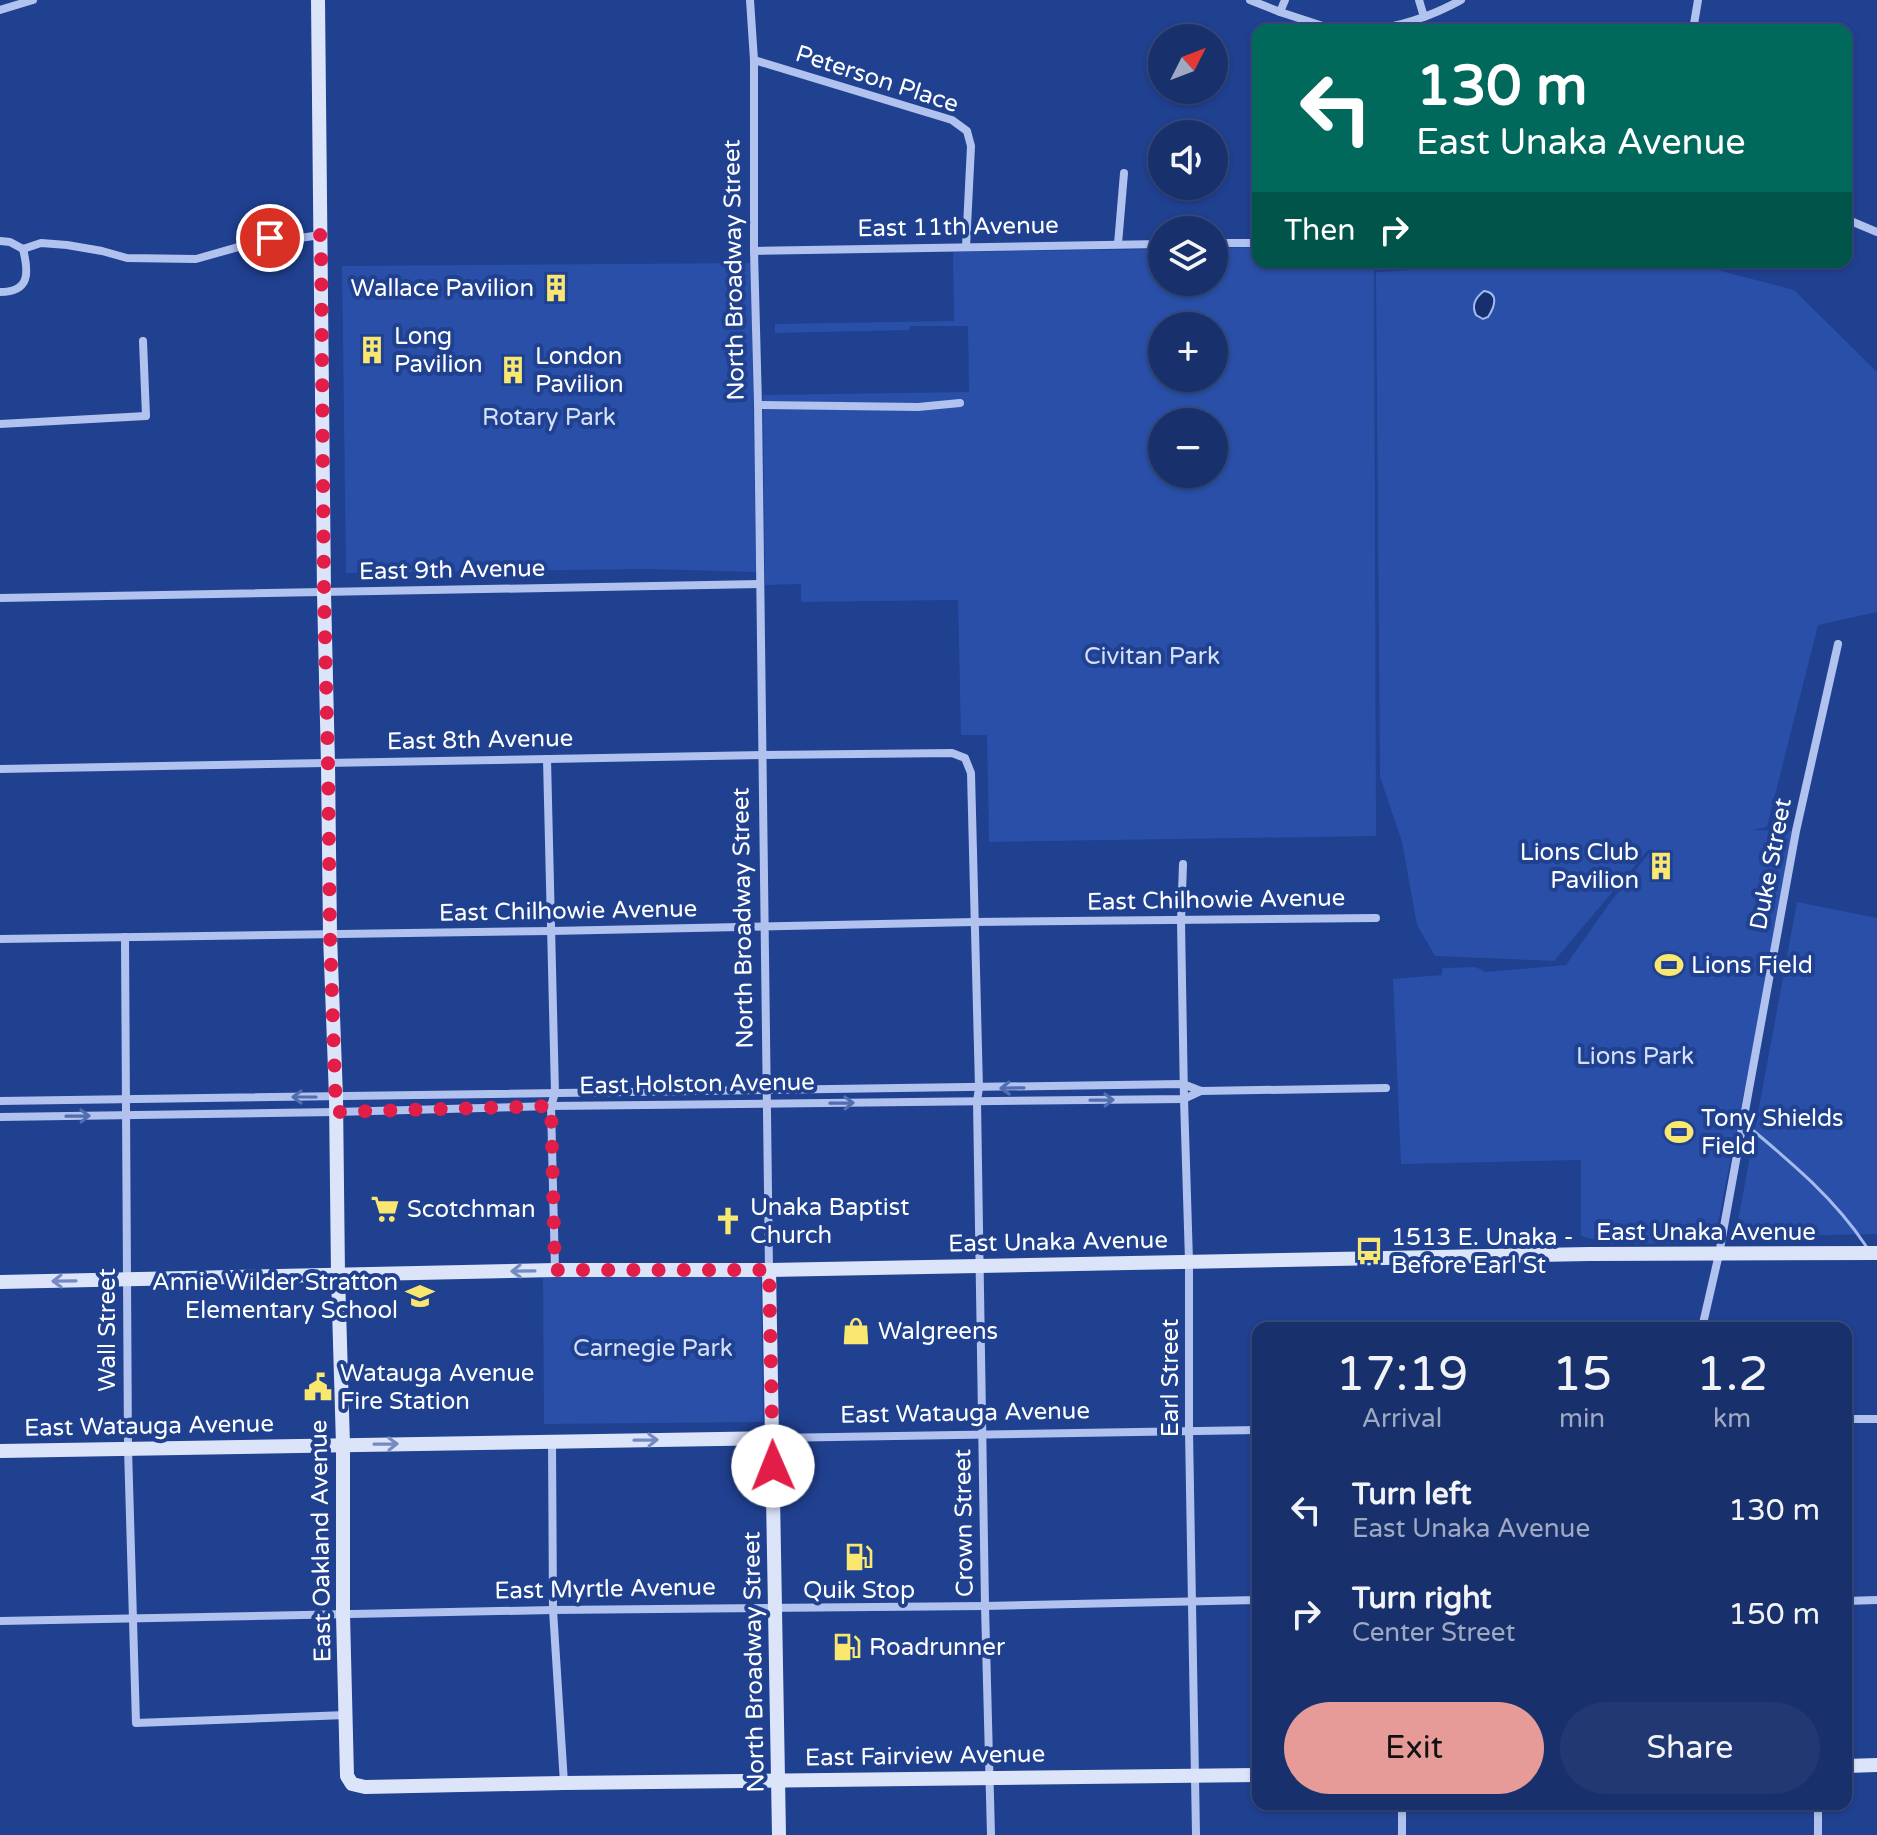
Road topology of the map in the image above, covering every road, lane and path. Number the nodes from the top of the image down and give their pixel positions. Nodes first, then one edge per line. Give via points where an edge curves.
1 (33, 0) edge
2 (318, 0) edge
3 (750, 0) edge
4 (1250, 0) edge
5 (1285, 0) edge
6 (1419, 0) edge
7 (1461, 0) edge
8 (1698, 0) edge
9 (0, 10) edge
10 (1280, 12) junction
11 (1424, 17) junction
12 (1317, 24) edge
13 (1402, 24) edge
14 (1694, 24) edge
15 (754, 60) junction
16 (1124, 173) dead end
17 (1852, 222) edge
18 (1877, 232) edge
19 (321, 235) junction
20 (0, 241) edge
21 (1228, 243) edge
22 (1252, 243) edge
23 (1118, 244) junction
24 (1148, 244) edge
25 (966, 247) junction
26 (23, 249) junction
27 (754, 251) junction
28 (0, 292) edge
29 (143, 341) dead end
30 (960, 403) dead end
31 (758, 405) junction
32 (0, 424) edge
33 (760, 584) junction
34 (324, 593) junction
35 (0, 598) edge
36 (1838, 644) dead end
37 (960, 754) joint
38 (763, 755) junction
39 (547, 759) junction
40 (328, 764) junction
41 (0, 769) edge
42 (1183, 864) dead end
43 (1376, 918) dead end
44 (1181, 921) junction
45 (974, 922) junction
46 (766, 928) junction
47 (551, 931) junction
48 (330, 935) junction
49 (125, 937) junction
50 (0, 939) edge
51 (1183, 1084) junction
52 (979, 1088) junction
53 (1386, 1088) dead end
54 (767, 1091) junction
55 (1201, 1091) junction
56 (555, 1093) junction
57 (125, 1099) junction
58 (1184, 1099) junction
59 (0, 1101) edge
60 (977, 1101) junction
61 (336, 1104) junction
62 (767, 1104) junction
63 (551, 1106) junction
64 (125, 1115) junction
65 (0, 1117) edge
66 (1877, 1253) edge
67 (1719, 1254) junction
68 (1189, 1261) junction
69 (981, 1267) junction
70 (555, 1270) junction
71 (769, 1270) junction
72 (338, 1275) junction
73 (128, 1280) junction
74 (0, 1282) edge
75 (1703, 1322) edge
76 (1852, 1419) edge
77 (1877, 1419) edge
78 (1252, 1430) edge
79 (1189, 1431) junction
80 (983, 1434) junction
81 (773, 1438) junction
82 (552, 1441) junction
83 (343, 1445) junction
84 (128, 1448) junction
85 (0, 1451) edge
86 (1252, 1600) edge
87 (1877, 1600) edge
88 (1852, 1601) edge
89 (1193, 1603) junction
90 (985, 1606) junction
91 (774, 1607) junction
92 (553, 1610) junction
93 (343, 1615) junction
94 (132, 1619) junction
95 (0, 1621) edge
96 (346, 1715) junction
97 (1877, 1765) edge
98 (1852, 1766) edge
99 (1252, 1775) edge
100 (1196, 1776) junction
101 (990, 1777) junction
102 (777, 1780) junction
103 (564, 1783) junction
104 (352, 1784) joint
105 (1402, 1810) edge
106 (1818, 1810) edge
107 (779, 1835) edge
108 (991, 1835) edge
109 (1196, 1835) edge
110 (1402, 1835) edge
111 (1818, 1835) edge

1 - 9 street
2 - 19 main road, East Oakland Avenue
3 - 15 street, North Broadway Street
4 - 10 street
5 - 10 street
6 - 11 street
7 - 11 street
8 - 14 street
10 - 12 street
11 - 13 street
15 - 25 street, Peterson Place via 952,120 967,131 971,146
15 - 27 street, North Broadway Street
16 - 23 street
17 - 18 street
19 - 26 street via 270,238 196,259 127,258 41,243
19 - 34 main road, East Oakland Avenue
20 - 26 street
21 - 22 street
23 - 24 street, East 11th Avenue
23 - 25 street, East 11th Avenue
25 - 27 street, East 11th Avenue
26 - 28 street via 24,282
27 - 31 street, North Broadway Street
29 - 32 street via 146,416
30 - 31 street
31 - 33 street, North Broadway Street
33 - 34 street, East 9th Avenue
33 - 38 street, North Broadway Street
34 - 35 street, East 9th Avenue
34 - 40 main road, East Oakland Avenue
36 - 67 street, Duke Street via 1796,831
37 - 38 street, East 8th Avenue
37 - 45 street, Crown Street via 971,773
38 - 39 street, East 8th Avenue
38 - 46 street, North Broadway Street
39 - 40 street, East 8th Avenue
39 - 47 street
40 - 41 street, East 8th Avenue
40 - 48 main road, East Oakland Avenue
42 - 44 street, Earl Street
43 - 44 street, East Chilhowie Avenue
44 - 45 street, East Chilhowie Avenue
44 - 51 street, Earl Street
45 - 46 street, East Chilhowie Avenue
45 - 52 street, Crown Street
46 - 47 street, East Chilhowie Avenue
46 - 54 street, North Broadway Street
47 - 48 street, East Chilhowie Avenue
47 - 56 street
48 - 49 street, East Chilhowie Avenue
48 - 61 main road, East Oakland Avenue
49 - 50 street, East Chilhowie Avenue
49 - 57 street, Wall Street
51 -> 52 street, East Holston Avenue
51 - 55 street, East Holston Avenue
51 - 58 street, Earl Street
52 - 54 street, East Holston Avenue
52 - 60 street, Crown Street
53 - 55 street, East Holston Avenue
54 - 56 street, East Holston Avenue
54 - 62 street, North Broadway Street
55 - 58 street, East Holston Avenue
56 - 61 street, East Holston Avenue
56 - 63 street
57 - 59 street, East Holston Avenue
61 -> 57 street, East Holston Avenue
57 - 64 street, Wall Street
60 -> 58 street, East Holston Avenue
58 - 68 street, Earl Street
62 -> 60 street, East Holston Avenue
60 - 69 street, Crown Street
61 - 63 street, East Holston Avenue
61 - 64 street, East Holston Avenue
61 - 72 main road, East Oakland Avenue
62 - 63 street, East Holston Avenue
62 - 71 street, North Broadway Street
63 - 70 street
65 -> 64 street, East Holston Avenue
64 - 73 street, Wall Street
66 - 67 main road, East Unaka Avenue
67 - 68 main road, East Unaka Avenue
67 - 75 street, Duke Street
68 - 69 main road, East Unaka Avenue
68 - 79 street, Earl Street
69 - 71 main road, East Unaka Avenue
69 - 80 street, Crown Street
70 - 71 main road, East Unaka Avenue
70 -> 72 main road, East Unaka Avenue
71 - 81 main road, North Broadway Street
72 - 73 main road, East Unaka Avenue
72 - 83 main road, East Oakland Avenue
73 -> 74 main road, East Unaka Avenue
73 - 84 street, Wall Street
76 - 77 street
78 - 79 street, East Watauga Avenue
79 - 80 street, East Watauga Avenue
79 - 89 street, Earl Street
80 - 81 street, East Watauga Avenue
80 - 90 street, Crown Street
82 -> 81 main road, East Watauga Avenue
81 - 91 main road, North Broadway Street
83 -> 82 main road, East Watauga Avenue
82 - 92 street
83 - 84 main road, East Watauga Avenue
83 - 93 main road, East Oakland Avenue
84 - 85 main road, East Watauga Avenue
84 - 94 street, Wall Street
86 - 89 street, East Myrtle Avenue
87 - 88 street
89 - 90 street, East Myrtle Avenue
89 - 100 street, Earl Street
90 - 91 street, East Myrtle Avenue
90 - 101 street, Crown Street
91 - 92 street, East Myrtle Avenue
91 - 102 main road, North Broadway Street
92 - 93 street, East Myrtle Avenue
92 - 103 street
93 - 94 street, East Myrtle Avenue
93 - 96 main road, East Oakland Avenue
94 - 95 street, East Myrtle Avenue
94 - 96 street, Wall Street via 136,1723
96 - 104 main road, East Oakland Avenue via 346,1770
97 - 98 main road
99 - 100 main road, East Fairview Avenue
100 - 101 main road, East Fairview Avenue
100 - 109 street, Earl Street
101 - 102 main road, East Fairview Avenue
101 - 108 street, Crown Street
102 - 103 main road, East Fairview Avenue
102 - 107 main road, North Broadway Street
103 - 104 main road, East Fairview Avenue
105 - 110 street
106 - 111 street

